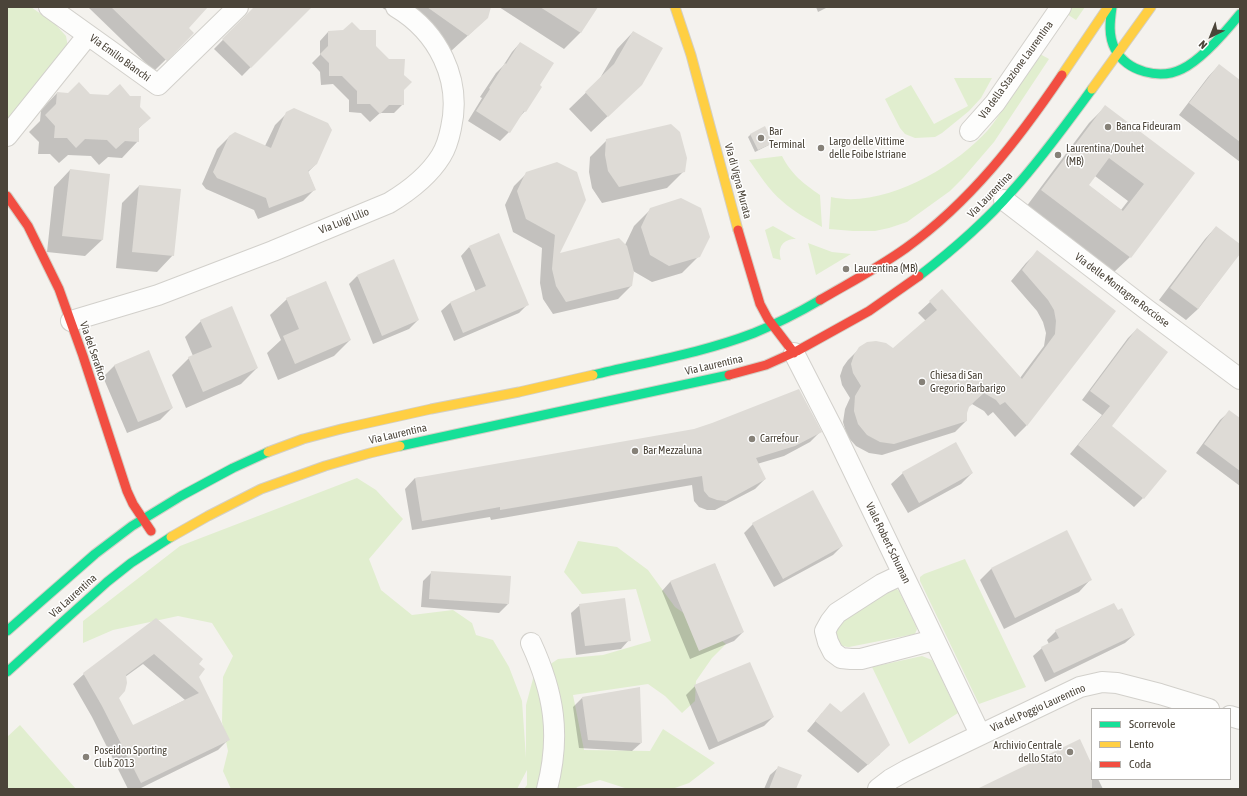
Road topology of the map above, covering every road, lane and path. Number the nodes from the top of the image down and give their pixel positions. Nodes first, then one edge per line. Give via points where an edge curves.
1 (49, 7) edge
2 (238, 7) edge
3 (396, 7) edge
4 (675, 7) edge
5 (1061, 7) edge
6 (1108, 7) edge
7 (1112, 7) edge
8 (1151, 7) edge
9 (1240, 14) edge
10 (1226, 31) junction
11 (88, 34) junction
12 (1235, 38) dead end
13 (1118, 54) junction
14 (970, 131) dead end
15 (7, 136) edge
16 (7, 196) edge
17 (1004, 200) junction
18 (70, 321) junction
19 (772, 324) junction
20 (794, 353) junction
21 (1240, 379) edge
22 (142, 520) junction
23 (160, 543) junction
24 (903, 574) junction
25 (7, 631) edge
26 (934, 640) junction
27 (531, 643) dead end
28 (7, 672) edge
29 (1206, 708) edge
30 (980, 734) junction
31 (547, 789) edge
32 (878, 789) edge

1 - 11 street, Via Emilio Bianchi
2 - 11 street, Via Emilio Bianchi via 158,85
3 - 18 street, Via Luigi Lilio via 433,40 448,69 454,97 453,120 446,144 421,180 389,202 273,250 158,295
4 - 19 main road, Via di Vigna Murata via 691,56 742,244 762,308
5 - 14 street, Via della Stazione Laurentina via 995,103
6 - 19 main road, Via Laurentina via 1042,105 1013,144 973,190 929,230 900,252 796,314
7 - 13 main road via 1110,36
8 - 13 main road, Via Laurentina
9 - 10 main road
10 - 12 main road
10 - 13 main road via 1194,61 1170,73 1146,72 1132,66
11 - 15 street
13 - 17 main road, Via Laurentina via 1032,168
16 - 18 main road, Via del Serafico via 40,249
17 - 20 main road, Via Laurentina via 953,248 898,292
17 - 21 street, Via delle Montagne Rocciose
18 - 22 main road, Via del Serafico via 127,491
19 - 20 main road, Via di Vigna Murata
19 - 22 main road, Via Laurentina via 739,338 694,351 303,439 239,465
20 - 23 main road, Via Laurentina via 727,376 441,436 340,461 253,492
20 - 24 street, Viale Robert Schuman
22 - 23 main road
22 - 25 main road, Via Laurentina via 94,554
23 - 28 main road, Via Laurentina via 107,582
24 - 26 street, Viale Robert Schuman
24 - 26 street via 882,584 837,613 825,631 832,652 841,658 861,658
26 - 30 street, Viale Robert Schuman
27 - 31 street via 543,670 553,710 554,754
29 - 30 street, Via del Poggio Laurentino via 1117,683 1102,682 1080,687
30 - 32 street, Via del Poggio Laurentino via 900,774

